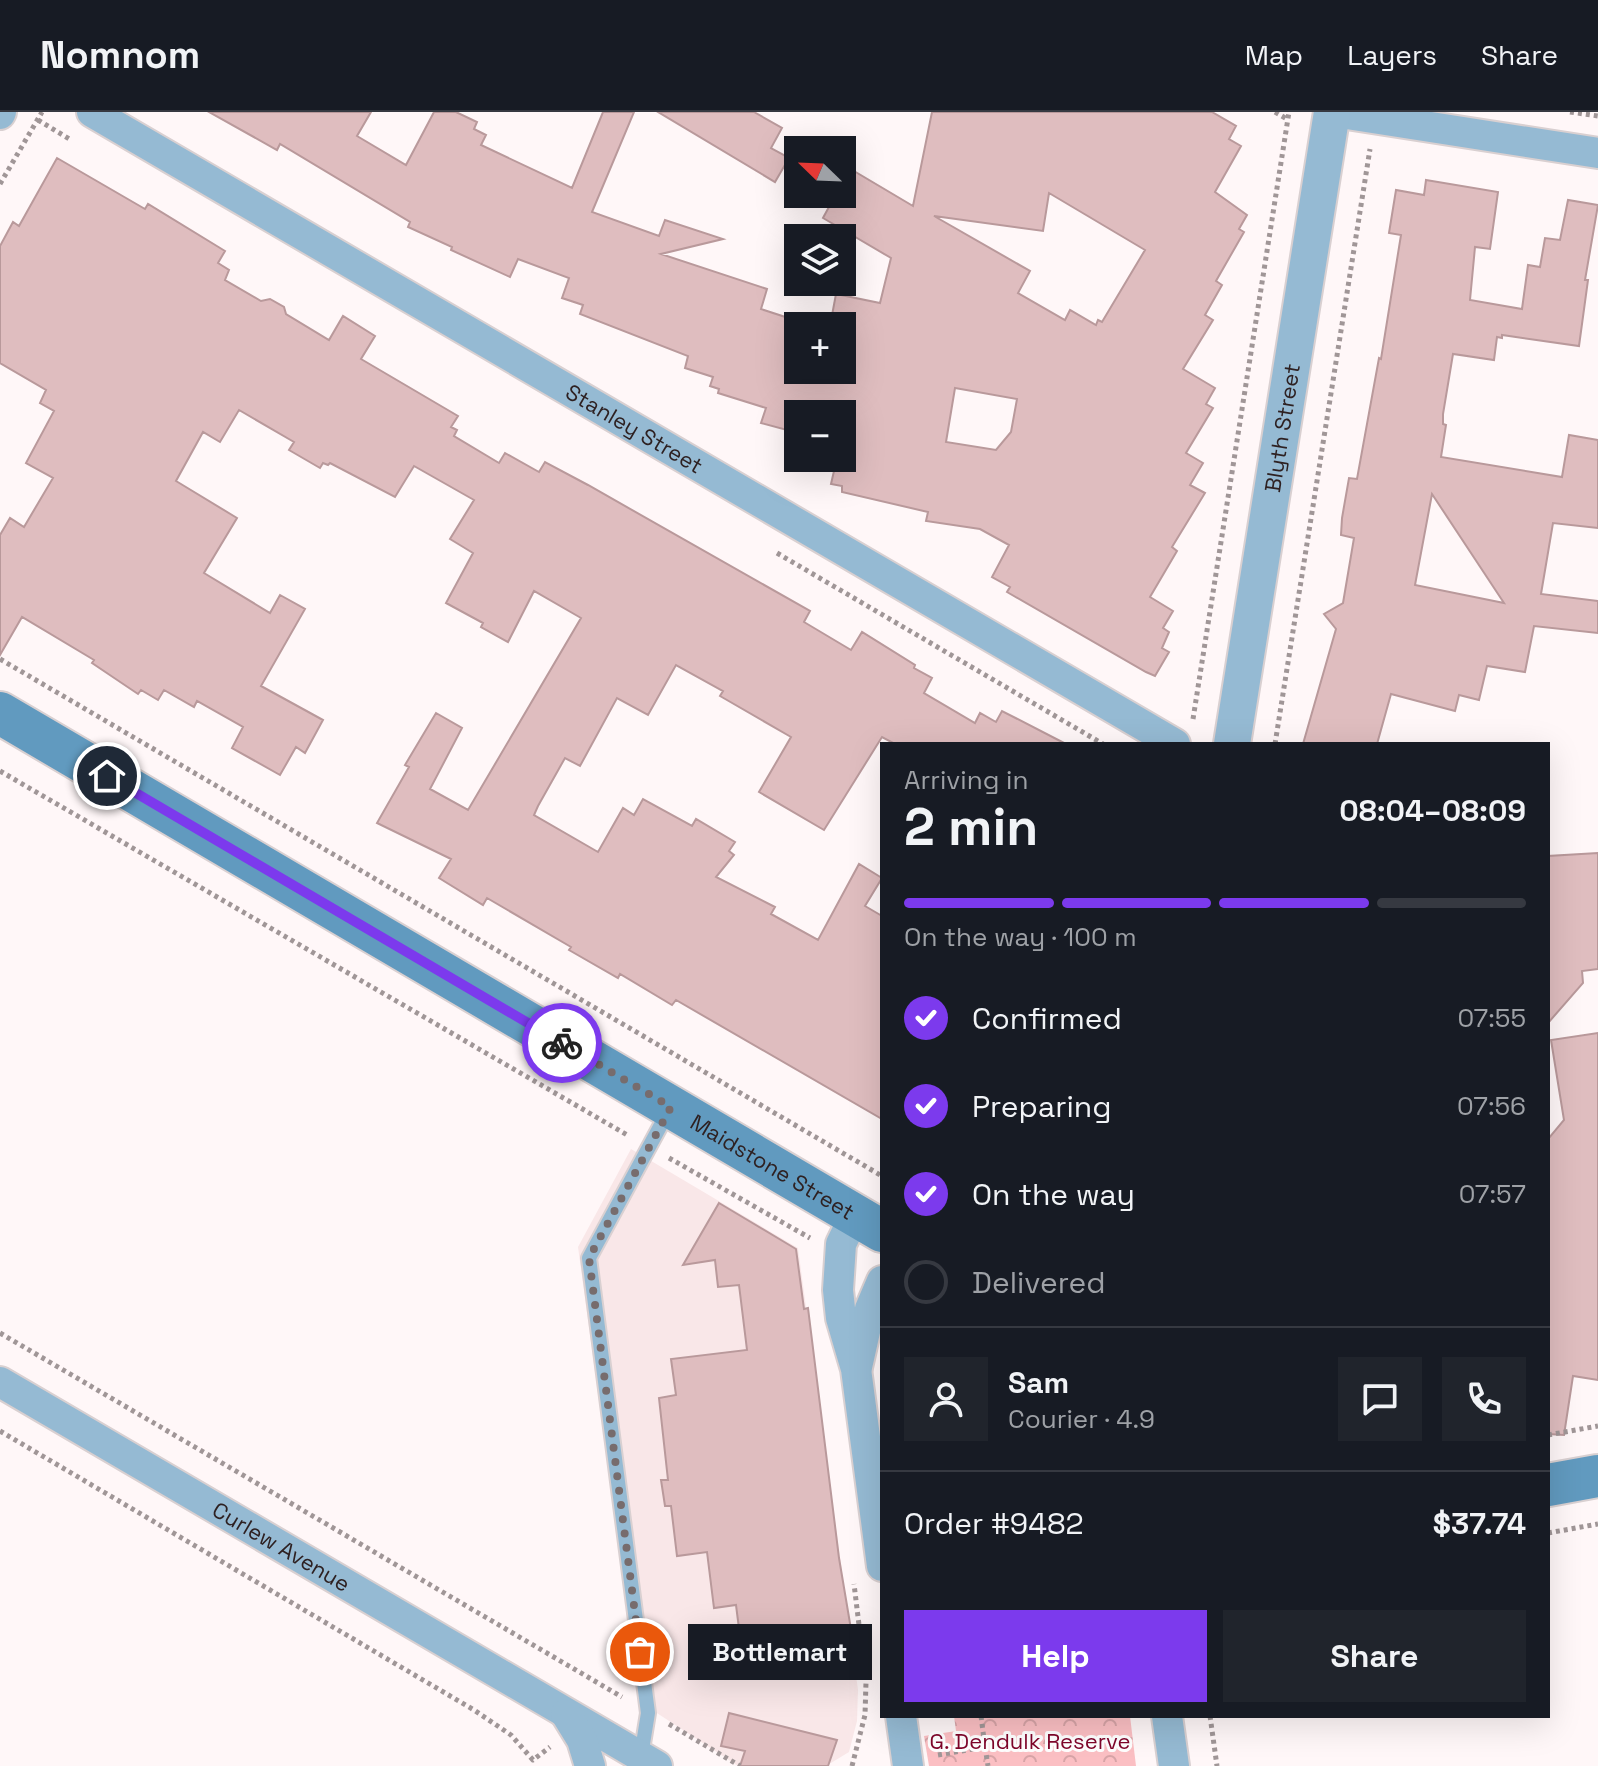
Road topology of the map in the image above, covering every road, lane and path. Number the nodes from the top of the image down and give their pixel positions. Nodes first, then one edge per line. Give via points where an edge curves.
1 (42, 112) edge
2 (92, 112) edge
3 (1275, 112) edge
4 (1333, 112) edge
5 (1570, 112) edge
6 (1288, 116) edge
7 (1598, 116) edge
8 (1369, 152) dead end
9 (1598, 153) edge
10 (0, 184) edge
11 (0, 659) edge
12 (0, 713) edge
13 (1183, 737) edge
14 (1232, 742) edge
15 (1275, 742) edge
16 (0, 771) edge
17 (671, 1107) junction
18 (649, 1147) junction
19 (880, 1175) edge
20 (869, 1223) edge
21 (812, 1239) dead end
22 (880, 1286) edge
23 (0, 1333) edge
24 (856, 1369) junction
25 (0, 1382) edge
26 (1598, 1426) edge
27 (0, 1431) edge
28 (1550, 1435) edge
29 (1598, 1476) edge
30 (1550, 1485) edge
31 (1598, 1524) edge
32 (1550, 1533) edge
33 (880, 1551) edge
34 (609, 1688) junction
35 (648, 1713) junction
36 (901, 1718) edge
37 (981, 1718) edge
38 (1167, 1718) edge
39 (1210, 1718) edge
40 (574, 1720) junction
41 (985, 1747) junction
42 (649, 1761) edge
43 (535, 1763) edge
44 (907, 1763) edge
45 (590, 1766) edge
46 (740, 1766) edge
47 (988, 1766) edge
48 (1174, 1766) edge
49 (1217, 1766) edge

1 - 10 path
2 - 13 street, Stanley Street
3 - 6 path
4 - 9 street
4 - 14 street, Blyth Street
5 - 7 path
6 - 13 path
8 - 15 path
11 - 19 path
12 - 17 main road, Maidstone Street
16 - 18 path
17 - 18 lane
17 - 20 main road, Maidstone Street
18 - 21 path
18 - 35 lane via 589,1258
20 - 24 street via 841,1244 838,1277 841,1318
22 - 24 street
23 - 34 path
24 - 33 street
25 - 40 street, Curlew Avenue
26 - 28 path
27 - 43 path via 474,1710 511,1735
29 - 30 main road
31 - 32 path
34 - 35 path
34 - 40 path via 597,1710
35 - 42 lane
35 - 46 path
36 - 44 street
37 - 41 path
38 - 48 street
39 - 49 path
40 - 42 street, Curlew Avenue
40 - 43 path
40 - 45 street
41 - 44 path
41 - 47 path

